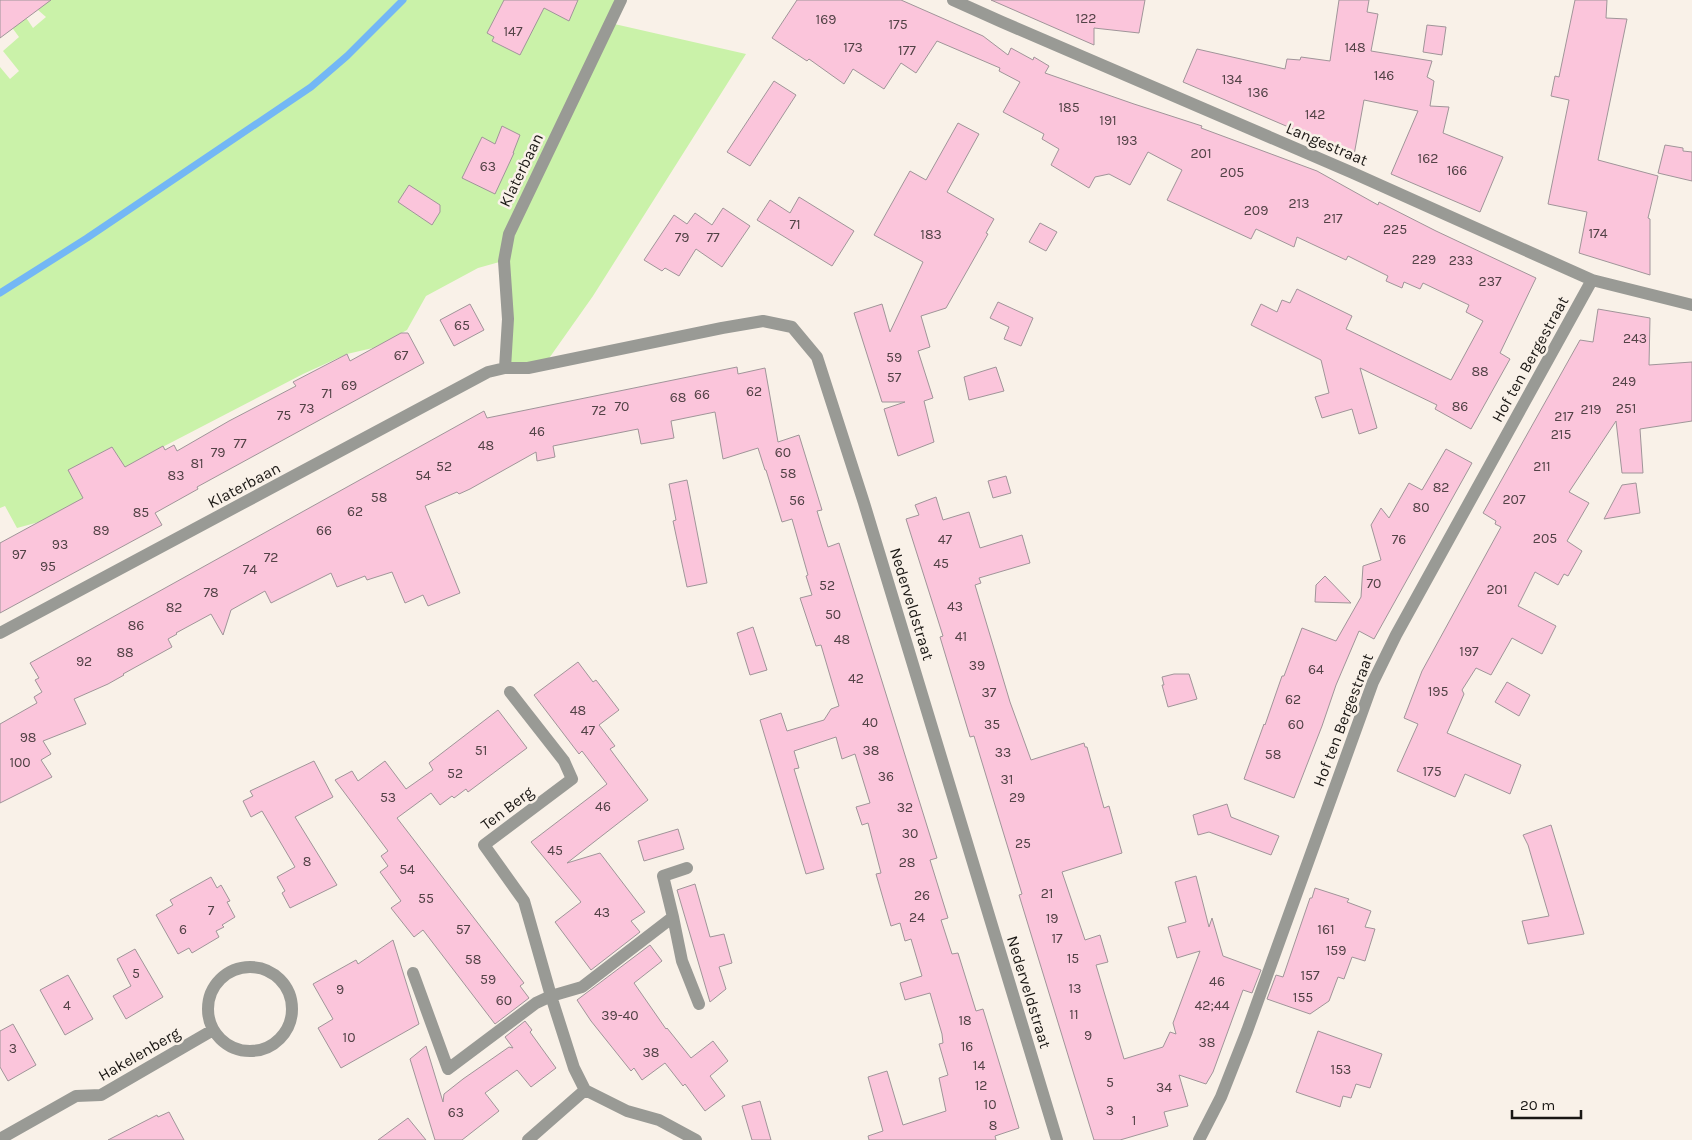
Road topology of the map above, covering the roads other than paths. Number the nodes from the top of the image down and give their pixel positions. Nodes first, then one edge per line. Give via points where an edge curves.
1 (621, 0) edge
2 (953, 0) edge
3 (1592, 280) junction
4 (1692, 305) edge
5 (545, 364) joint
6 (505, 368) junction
7 (0, 633) edge
8 (510, 692) dead end
9 (687, 868) dead end
10 (673, 917) junction
11 (413, 973) dead end
12 (551, 996) junction
13 (699, 1004) dead end
14 (213, 1030) junction
15 (585, 1090) junction
16 (0, 1139) edge
17 (528, 1140) edge
18 (696, 1140) edge
19 (1057, 1140) edge
20 (1199, 1140) edge

1 - 6 street, Klaterbaan via 509,234 504,261 508,319
2 - 3 street, Langestraat
3 - 4 street, Langestraat
3 - 20 street, Hof ten Bergestraat via 1373,682 1247,1031 1221,1097
5 - 6 street, Klaterbaan
5 - 19 street, Nederveldstraat via 763,321 792,327 817,357
6 - 7 street, Klaterbaan via 488,372
8 - 12 street, Ten Berg via 564,761 572,779 484,846 524,901
9 - 10 street via 663,876
10 - 12 street via 582,987
10 - 13 street via 682,960
11 - 12 street via 448,1069 536,1003
12 - 15 street, Ten Berg via 574,1068
14 - 14 street via 238,1050 267,1048 279,1040 290,1020 290,998 285,986 275,975 263,969 248,967 228,973 217,982 208,1001 208,1016
14 - 16 street, Hakelenberg via 101,1095 76,1096
15 - 17 street
15 - 18 street via 627,1111 659,1120

